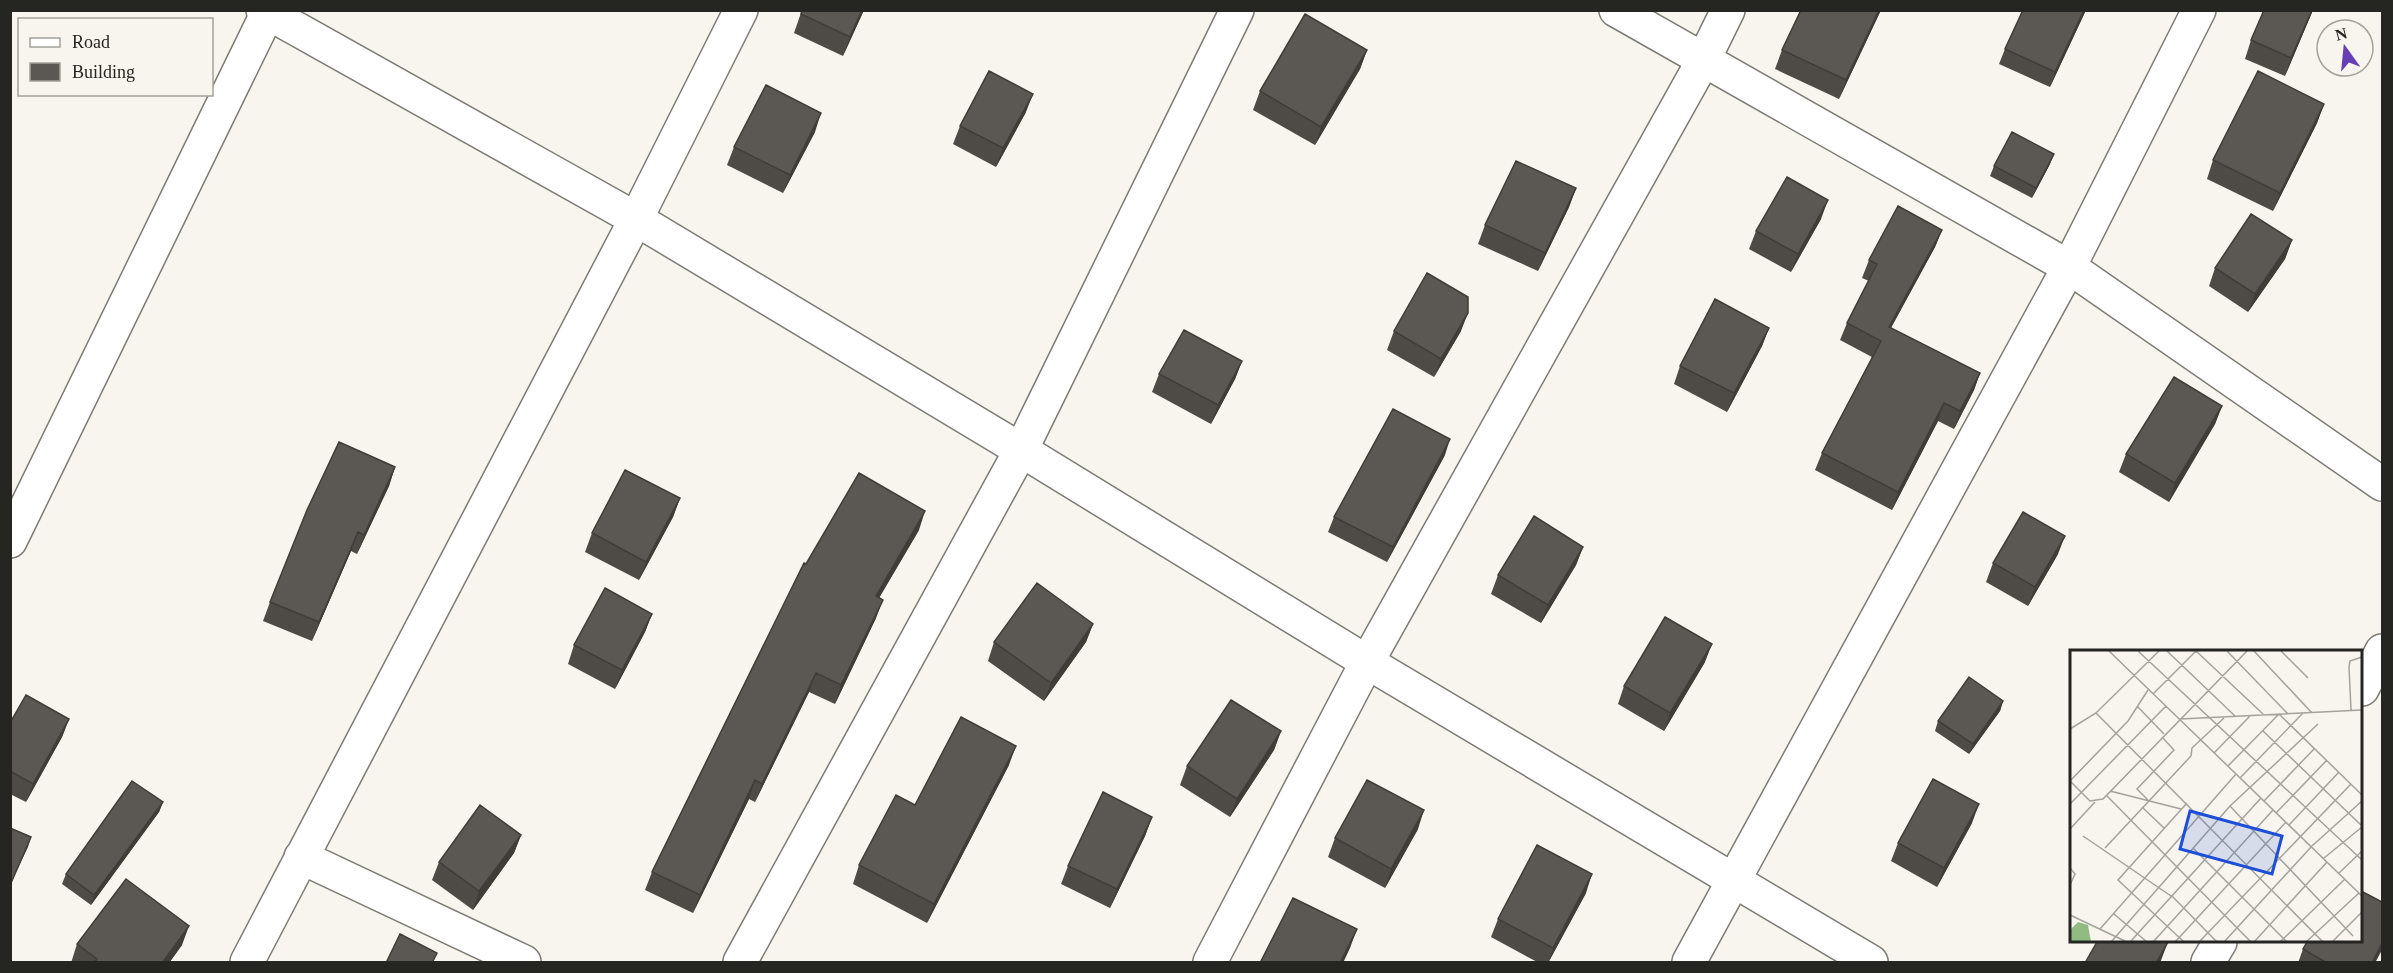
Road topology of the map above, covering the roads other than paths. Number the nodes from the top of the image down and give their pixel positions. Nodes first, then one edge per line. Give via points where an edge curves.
1 (741, 10) edge
2 (1237, 10) edge
3 (1616, 10) edge
4 (1728, 10) edge
5 (2199, 10) edge
6 (267, 11) edge
7 (1703, 61) junction
8 (636, 219) junction
9 (2068, 267) junction
10 (1021, 450) junction
11 (2382, 484) edge
12 (10, 541) edge
13 (2382, 651) edge
14 (1367, 662) junction
15 (2363, 685) edge
16 (301, 857) junction
17 (1733, 879) junction
18 (2219, 943) edge
19 (247, 963) edge
20 (524, 963) edge
21 (740, 963) edge
22 (1210, 963) edge
23 (1689, 963) edge
24 (1871, 963) edge
25 (2208, 963) edge

1 - 8 street
2 - 10 street
3 - 7 street
4 - 7 street
5 - 9 street
6 - 8 street
6 - 12 street
7 - 9 street
7 - 14 street
8 - 10 street
8 - 16 street
9 - 11 street
9 - 17 street
10 - 14 street
10 - 21 street
13 - 15 street
14 - 17 street
14 - 22 street
16 - 19 street
16 - 20 street
17 - 23 street
17 - 24 street
18 - 25 street

